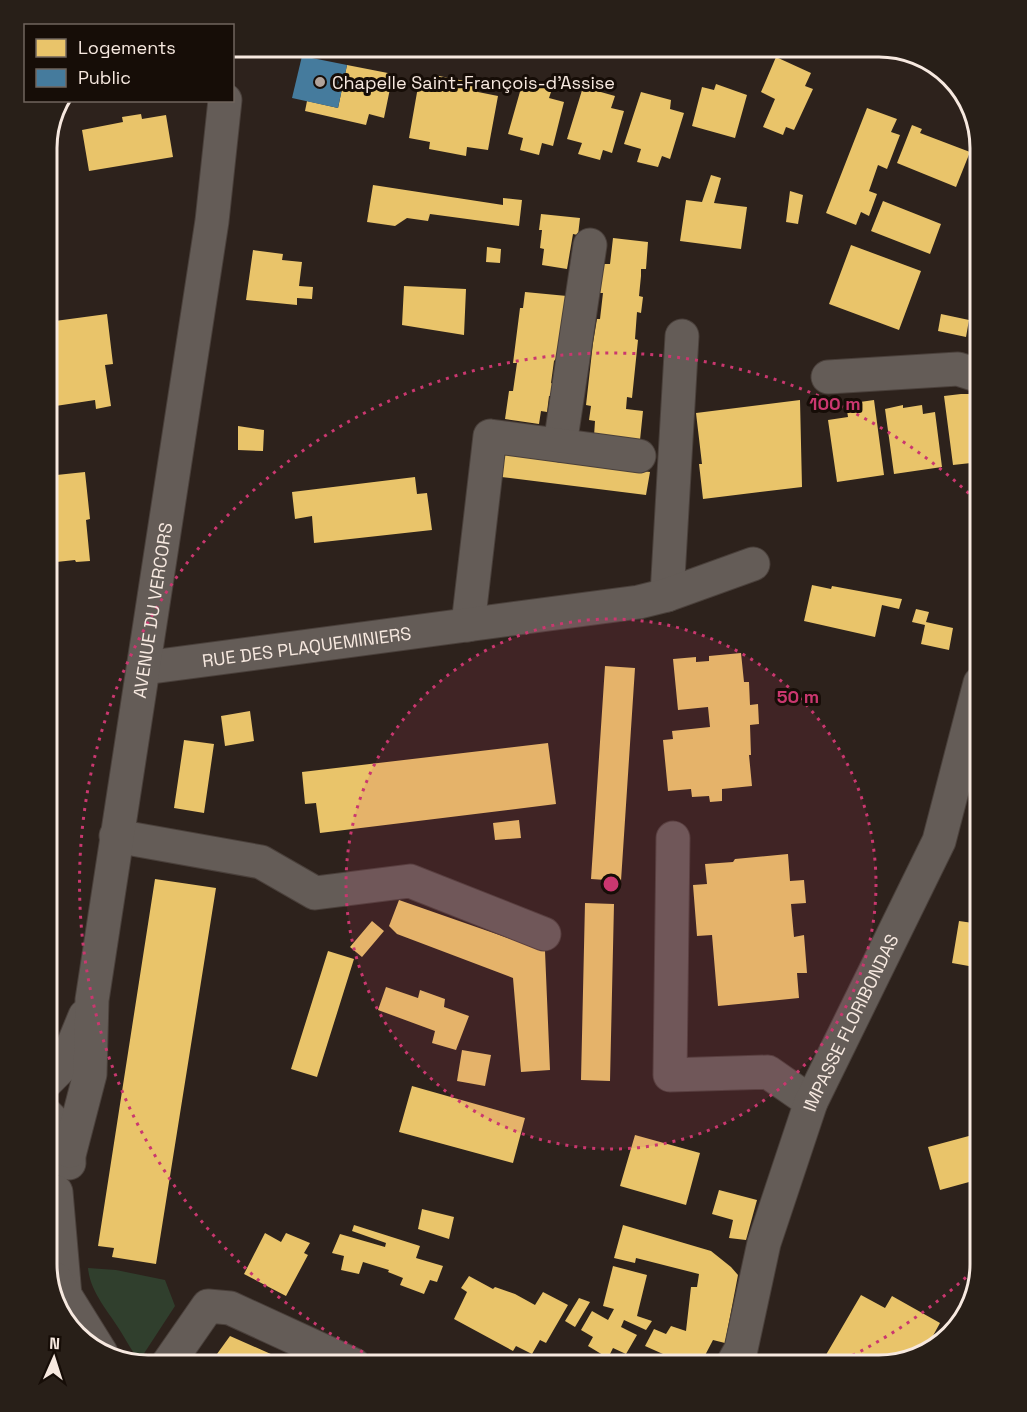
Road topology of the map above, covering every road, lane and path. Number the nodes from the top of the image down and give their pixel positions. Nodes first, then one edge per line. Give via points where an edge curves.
1 (225, 102) edge
2 (590, 244) dead end
3 (682, 336) dead end
4 (970, 373) edge
5 (828, 377) dead end
6 (560, 445) junction
7 (639, 456) dead end
8 (753, 564) dead end
9 (667, 595) junction
10 (468, 625) junction
11 (144, 668) junction
12 (970, 724) edge
13 (116, 836) junction
14 (673, 838) dead end
15 (544, 934) dead end
16 (92, 1000) junction
17 (57, 1071) edge
18 (811, 1102) junction
19 (57, 1126) edge
20 (70, 1151) junction
21 (57, 1189) edge
22 (57, 1238) edge
23 (60, 1287) edge
24 (65, 1296) junction
25 (87, 1331) edge
26 (174, 1355) edge
27 (332, 1355) edge
28 (738, 1355) edge

1 - 11 street, AVENUE DU VERCORS via 212,221
2 - 6 street
3 - 9 street
4 - 5 street via 958,369
6 - 7 street
6 - 10 street via 490,436
8 - 9 street, RUE DES PLAQUEMINIERS
9 - 10 street, RUE DES PLAQUEMINIERS
10 - 11 street, RUE DES PLAQUEMINIERS
11 - 13 street, AVENUE DU VERCORS
12 - 18 street, IMPASSE FLORIBONDAS via 939,841
13 - 15 street via 261,862 315,893 410,881
13 - 16 street, AVENUE DU VERCORS
14 - 18 street via 670,1075 768,1072
16 - 17 street, AVENUE DU VERCORS via 66,1062
16 - 20 street, AVENUE DU VERCORS via 90,1074
18 - 28 street, IMPASSE FLORIBONDAS via 764,1244
19 - 20 street
20 - 21 street, AVENUE DU VERCORS via 65,1180
22 - 24 street
23 - 24 street
24 - 25 street
26 - 27 street via 208,1306 230,1308

